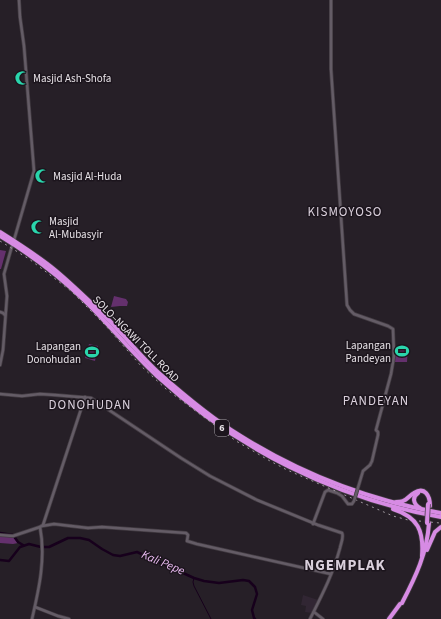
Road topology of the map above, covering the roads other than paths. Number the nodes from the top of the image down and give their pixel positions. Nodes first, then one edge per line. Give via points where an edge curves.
1 (19, 0) edge
2 (331, 0) edge
3 (0, 232) edge
4 (0, 236) edge
5 (14, 240) dead end
6 (12, 246) dead end
7 (3, 313) edge
8 (101, 315) junction
9 (0, 365) edge
10 (0, 394) edge
11 (85, 397) junction
12 (363, 494) junction
13 (369, 500) junction
14 (429, 505) junction
15 (441, 513) edge
16 (441, 517) edge
17 (313, 524) junction
18 (441, 526) edge
19 (41, 527) junction
20 (0, 535) edge
21 (423, 556) junction
22 (331, 574) junction
23 (35, 607) junction
24 (314, 612) junction
25 (32, 619) edge
26 (69, 619) edge
27 (310, 619) edge
28 (323, 619) edge
29 (389, 619) edge

1 - 5 street via 34,173
2 - 17 street, bridge via 333,92 346,299 349,309 354,314 390,326 394,356 376,430 378,435 372,461 363,471 353,503 348,504 342,496 327,490
3 - 8 highway, SOLO–NGAWI TOLL ROAD / 6 via 54,269
4 - 8 highway, SOLO–NGAWI TOLL ROAD / 6 via 59,277
6 - 7 street via 4,274 7,294
7 - 9 street via 4,341
8 - 12 highway, SOLO–NGAWI TOLL ROAD / 6 via 160,374 220,422 296,466
8 - 13 highway, SOLO–NGAWI TOLL ROAD / 6 via 158,376 220,426 296,470
10 - 11 street
11 - 17 street via 92,398 210,476
11 - 19 street
12 - 14 highway via 403,502 417,491 423,491 429,496
12 - 15 highway, SOLO–NGAWI TOLL ROAD / 6
13 - 16 highway, SOLO–NGAWI TOLL ROAD / 6
13 - 21 highway via 402,512 414,520 421,535
14 - 15 highway via 425,494 415,496 414,502 418,507
14 - 21 highway, bridge
17 - 22 street via 343,534
18 - 21 highway via 435,532
19 - 20 street via 14,535
19 - 22 street via 54,524 186,533 187,541 197,544
19 - 23 street via 42,568
21 - 29 highway via 401,603
22 - 24 street
23 - 25 street
23 - 26 street
24 - 27 street
24 - 28 street

